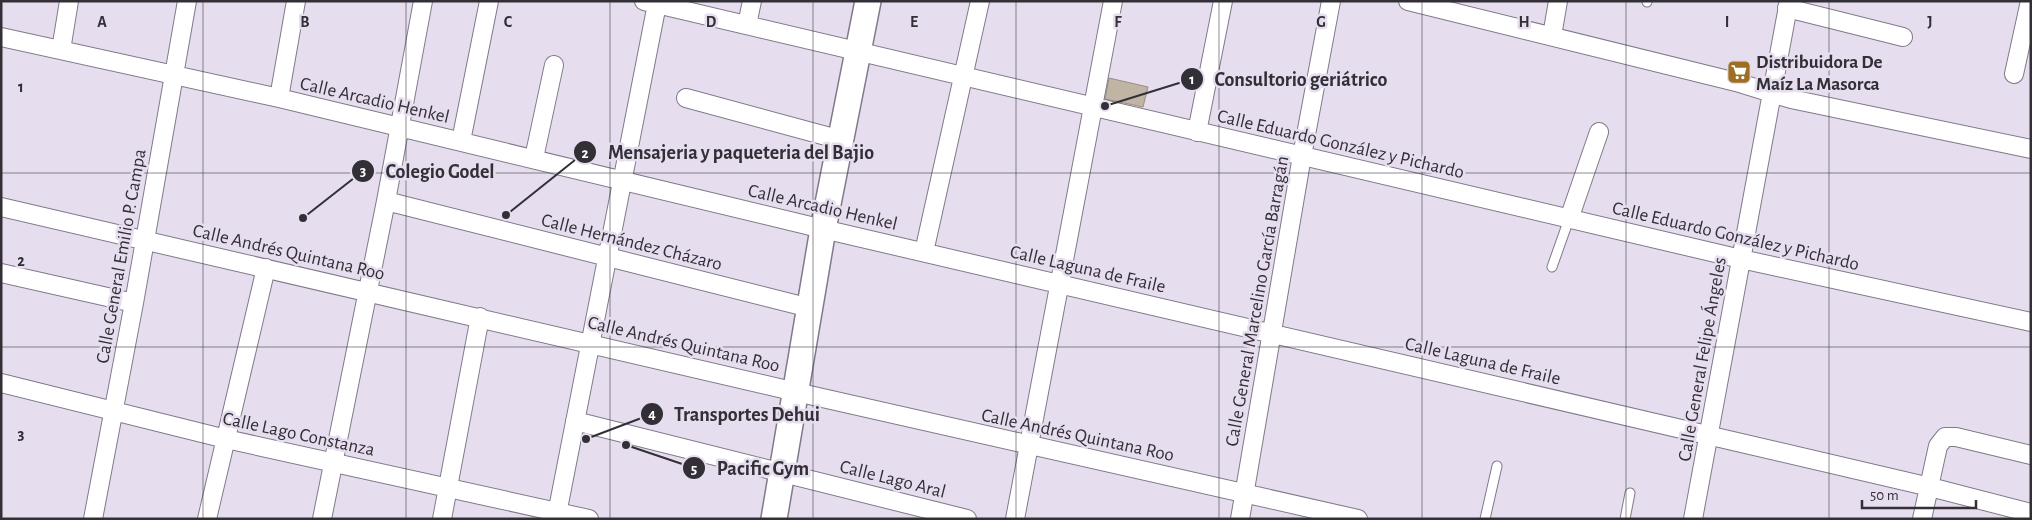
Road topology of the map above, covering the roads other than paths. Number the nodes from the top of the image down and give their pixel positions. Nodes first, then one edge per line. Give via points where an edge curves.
1 (70, 1) edge
2 (187, 1) edge
3 (296, 1) edge
4 (423, 1) edge
5 (489, 1) edge
6 (752, 1) edge
7 (868, 1) edge
8 (980, 1) edge
9 (1114, 1) edge
10 (1223, 1) edge
11 (1331, 1) edge
12 (1408, 1) edge
13 (1558, 1) edge
14 (2030, 1) edge
15 (650, 3) edge
16 (1788, 4) edge
17 (747, 25) junction
18 (1552, 36) junction
19 (1, 37) edge
20 (1903, 37) dead end
21 (61, 50) junction
22 (858, 51) junction
23 (554, 65) dead end
24 (173, 74) junction
25 (2014, 74) dead end
26 (963, 76) junction
27 (1771, 93) junction
28 (279, 98) junction
29 (686, 98) dead end
30 (1094, 106) junction
31 (400, 126) junction
32 (1197, 132) junction
33 (1599, 132) dead end
34 (841, 140) junction
35 (461, 141) junction
36 (2031, 149) edge
37 (1302, 156) junction
38 (534, 158) junction
39 (621, 180) junction
40 (386, 201) junction
41 (1, 207) edge
42 (1569, 218) junction
43 (823, 229) junction
44 (145, 240) junction
45 (924, 252) junction
46 (607, 256) junction
47 (1741, 259) junction
48 (1552, 267) dead end
49 (266, 268) junction
50 (1, 273) edge
51 (1059, 283) junction
52 (368, 291) junction
53 (134, 303) junction
54 (810, 308) junction
55 (480, 317) junction
56 (2031, 322) edge
57 (1273, 333) junction
58 (590, 343) junction
59 (1, 383) edge
60 (796, 392) junction
61 (114, 411) junction
62 (575, 421) junction
63 (1708, 436) junction
64 (226, 439) junction
65 (1028, 445) junction
66 (2031, 454) edge
67 (333, 462) junction
68 (1497, 466) dead end
69 (782, 472) junction
70 (1930, 486) junction
71 (448, 487) junction
72 (1245, 492) junction
73 (1630, 493) dead end
74 (2031, 513) edge
75 (556, 515) edge
76 (93, 519) edge
77 (207, 519) edge
78 (322, 519) edge
79 (442, 519) edge
80 (589, 519) edge
81 (774, 519) edge
82 (968, 519) edge
83 (1015, 519) edge
84 (1240, 519) edge
85 (1358, 519) edge
86 (1484, 519) edge
87 (1625, 519) edge
88 (1693, 519) edge
89 (1922, 519) edge

1 - 21 street
2 - 24 street, Calle General Emilio P. Campa
3 - 28 street, Calle Arcadio Henkel
4 - 31 street
5 - 35 street, Calle Arcadio Henkel
6 - 17 street
7 - 22 main road
8 - 26 street
9 - 30 street
10 - 32 street
11 - 37 street, Calle General Marcelino García Barragán
12 - 18 street
13 - 18 street
14 - 25 street
15 - 17 street, Calle Eduardo González y Pichardo
15 - 39 street
16 - 20 street
16 - 27 street, Calle General Felipe Ángeles
17 - 22 street, Calle Eduardo González y Pichardo
18 - 27 street
19 - 21 street, Calle Arcadio Henkel
21 - 24 street, Calle Arcadio Henkel
22 - 26 street, Calle Eduardo González y Pichardo
22 - 34 main road
23 - 38 street
24 - 28 street, Calle Arcadio Henkel
24 - 44 street, Calle General Emilio P. Campa
26 - 30 street, Calle Eduardo González y Pichardo
26 - 45 street
27 - 36 street
27 - 47 street, Calle General Felipe Ángeles
28 - 31 street, Calle Arcadio Henkel
29 - 34 street
30 - 32 street, Calle Eduardo González y Pichardo
30 - 51 street
31 - 35 street, Calle Arcadio Henkel
31 - 40 street
32 - 37 street, Calle Eduardo González y Pichardo
33 - 42 street
34 - 43 main road
35 - 38 street, Calle Arcadio Henkel
37 - 42 street, Calle Eduardo González y Pichardo
37 - 57 street, Calle General Marcelino García Barragán
38 - 39 street, Calle Arcadio Henkel
39 - 43 street, Calle Arcadio Henkel
39 - 46 street
40 - 46 street, Calle Hernández Cházaro
40 - 52 street
41 - 44 street, Calle Andrés Quintana Roo
42 - 47 street, Calle Eduardo González y Pichardo
42 - 48 lane
43 - 45 street, Calle Arcadio Henkel
43 - 54 main road
44 - 49 street, Calle Andrés Quintana Roo
44 - 53 street, Calle General Emilio P. Campa
45 - 51 street, Calle Laguna de Fraile
46 - 54 street, Calle Hernández Cházaro
46 - 58 street
47 - 56 street, Calle Eduardo González y Pichardo
47 - 63 street, Calle General Felipe Ángeles
49 - 52 street, Calle Andrés Quintana Roo
49 - 64 street
50 - 53 street
51 - 57 street, Calle Laguna de Fraile
51 - 65 street
52 - 55 street, Calle Andrés Quintana Roo
52 - 67 street
53 - 61 street, Calle General Emilio P. Campa
54 - 60 main road
55 - 58 street, Calle Andrés Quintana Roo
55 - 71 street
57 - 63 street, Calle Laguna de Fraile
57 - 72 street, Calle General Marcelino García Barragán
58 - 60 street, Calle Andrés Quintana Roo
58 - 62 street
59 - 61 street, Calle Lago Constanza
60 - 65 street, Calle Andrés Quintana Roo
60 - 69 main road
61 - 64 street, Calle Lago Constanza
61 - 76 street, Calle General Emilio P. Campa
62 - 69 street, Calle Lago Aral
62 - 75 street
63 - 70 street, Calle Laguna de Fraile
63 - 88 street, Calle General Felipe Ángeles
64 - 67 street, Calle Lago Constanza
64 - 77 street
65 - 72 street, Calle Andrés Quintana Roo
65 - 83 street
66 - 70 street via 1949,436 1938,446
67 - 71 street, Calle Lago Constanza
67 - 78 street
68 - 86 lane
69 - 81 main road
69 - 82 street, Calle Lago Aral
70 - 74 street, Calle Laguna de Fraile
70 - 89 street
71 - 75 street, Calle Lago Constanza
71 - 79 street
72 - 84 street, Calle General Marcelino García Barragán
72 - 85 street, Calle Andrés Quintana Roo
73 - 87 lane
75 - 80 street, Calle Lago Constanza

